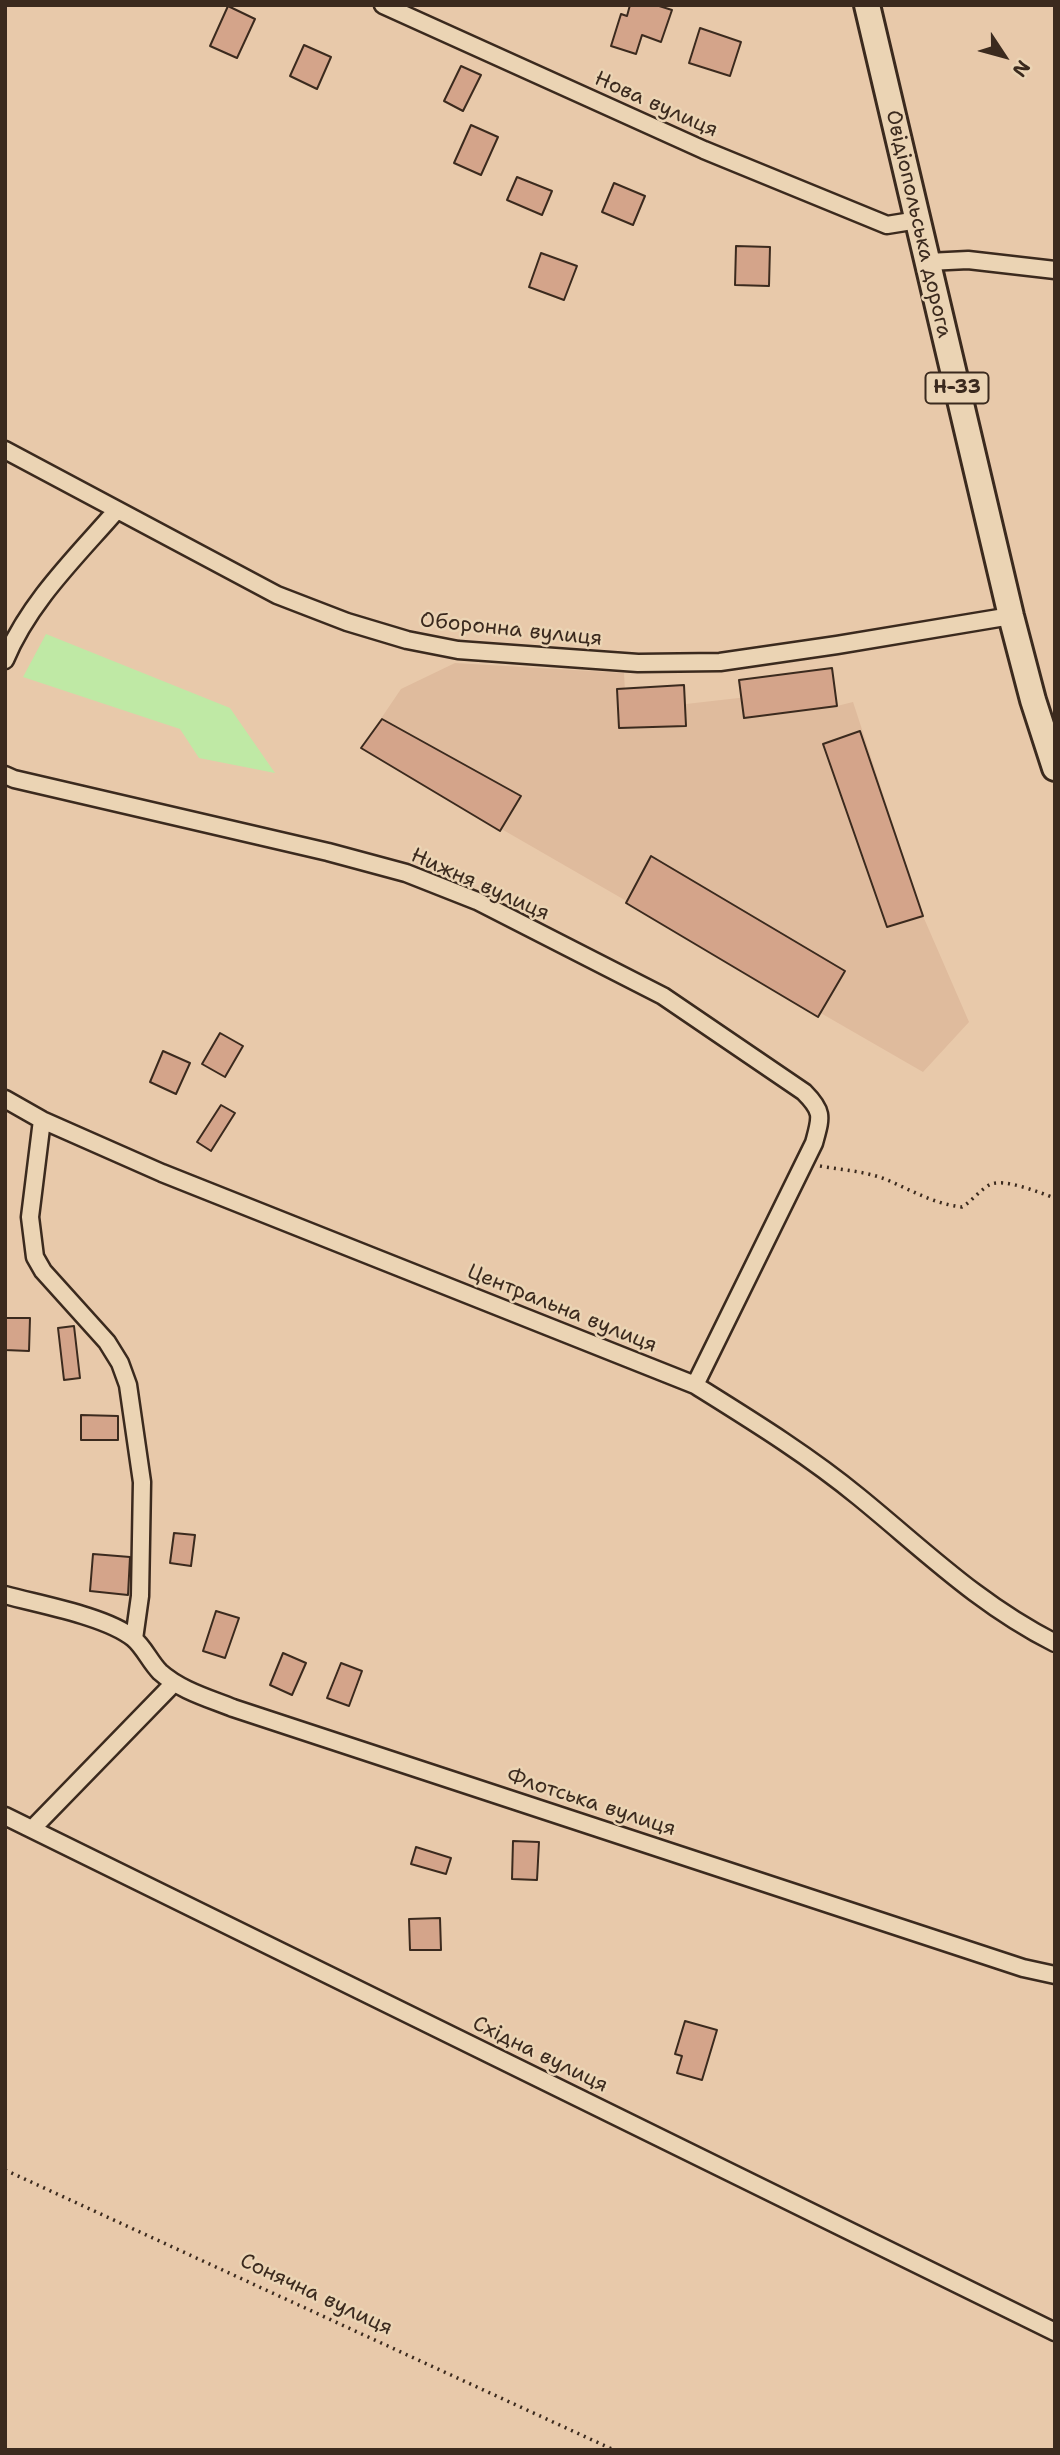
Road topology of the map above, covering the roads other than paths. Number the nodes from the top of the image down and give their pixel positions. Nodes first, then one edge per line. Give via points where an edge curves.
1 (383, 5) edge
2 (867, 5) edge
3 (918, 220) junction
4 (928, 262) junction
5 (1055, 270) edge
6 (5, 450) edge
7 (116, 511) junction
8 (1011, 616) junction
9 (5, 660) edge
10 (1055, 768) edge
11 (5, 775) edge
12 (5, 1099) edge
13 (42, 1120) junction
14 (695, 1385) junction
15 (5, 1595) edge
16 (134, 1639) junction
17 (1055, 1643) edge
18 (174, 1683) junction
19 (5, 1816) edge
20 (33, 1828) junction
21 (1055, 1975) edge
22 (1055, 2333) edge

1 - 3 street, Нова вулиця via 704,150 887,225
2 - 3 main road, Овідіопольська дорога / Н-33
3 - 4 main road, Овідіопольська дорога / Н-33
4 - 5 street via 968,260
4 - 8 main road, Овідіопольська дорога / Н-33
6 - 7 street, Оборонна вулиця
7 - 8 street, Оборонна вулиця via 289,599 383,633 458,650 638,663 720,662
7 - 9 street via 37,604
8 - 10 main road, Овідіопольська дорога / Н-33
11 - 14 street, Нижня вулиця via 406,873 465,897 663,996 804,1092 817,1106 820,1121 814,1143
12 - 13 street, Центральна вулиця
13 - 14 street, Центральна вулиця
13 - 16 street via 30,1217 35,1256 107,1342 128,1385 142,1482 140,1596
14 - 17 street, Центральна вулиця via 768,1430 850,1490 976,1595
15 - 16 street, Флотська вулиця via 101,1622
16 - 18 street, Флотська вулиця
18 - 20 street
18 - 21 street, Флотська вулиця via 233,1708
19 - 20 street, Східна вулиця
20 - 22 street, Східна вулиця

